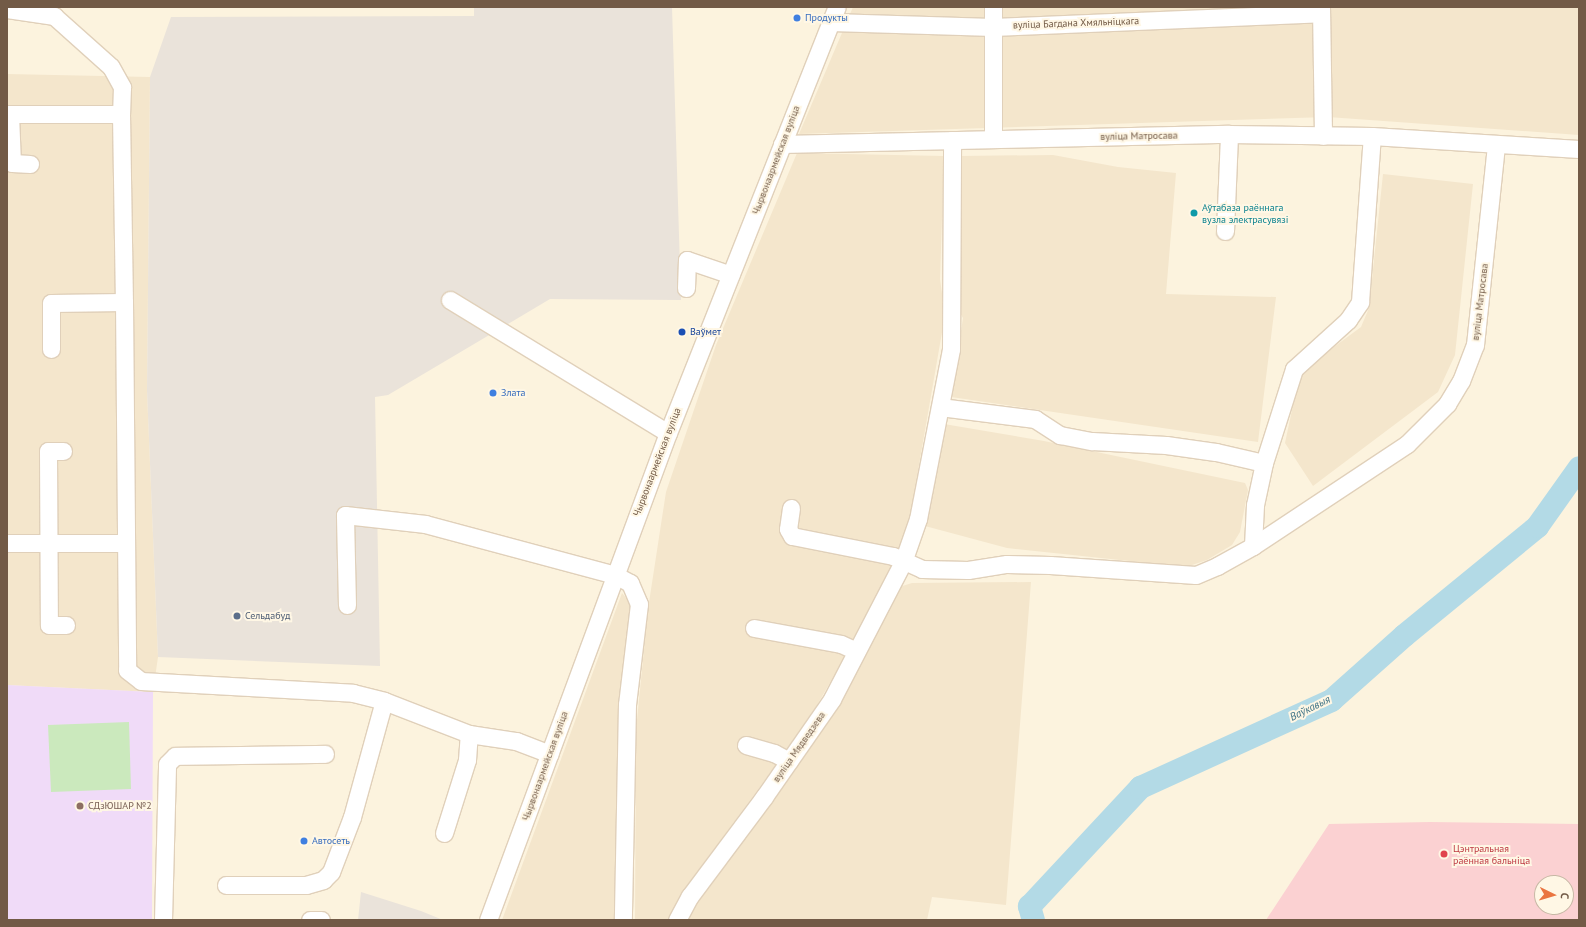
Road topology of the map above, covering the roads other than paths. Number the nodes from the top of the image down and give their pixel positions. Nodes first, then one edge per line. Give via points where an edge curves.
1 (993, 7) edge
2 (7, 9) edge
3 (1321, 10) edge
4 (834, 14) edge
5 (993, 26) junction
6 (9, 114) edge
7 (121, 114) junction
8 (1229, 134) junction
9 (1323, 136) junction
10 (1372, 136) junction
11 (952, 140) junction
12 (993, 140) junction
13 (782, 144) junction
14 (1496, 145) junction
15 (1579, 149) edge
16 (30, 164) dead end
17 (1225, 231) dead end
18 (731, 275) junction
19 (686, 288) dead end
20 (450, 300) dead end
21 (124, 302) junction
22 (51, 348) dead end
23 (940, 407) junction
24 (668, 433) junction
25 (63, 451) dead end
26 (1264, 463) junction
27 (791, 508) dead end
28 (49, 543) junction
29 (125, 543) junction
30 (7, 544) edge
31 (1253, 546) junction
32 (903, 562) junction
33 (615, 575) junction
34 (348, 605) dead end
35 (66, 625) dead end
36 (754, 628) dead end
37 (857, 651) junction
38 (384, 701) junction
39 (469, 734) junction
40 (746, 745) dead end
41 (325, 754) dead end
42 (550, 754) junction
43 (789, 761) junction
44 (444, 834) dead end
45 (226, 885) dead end
46 (163, 920) edge
47 (310, 920) edge
48 (321, 920) edge
49 (488, 920) edge
50 (623, 920) edge
51 (677, 920) edge

1 - 5 street
2 - 7 street via 54,16 111,67 122,87
3 - 5 street, вуліца Багдана Хмяльніцкага
3 - 9 street
4 - 5 street, вуліца Багдана Хмяльніцкага
4 - 13 street, Чырвонаармейская вуліца
5 - 12 street
6 - 7 street
6 - 16 street via 12,164
7 - 21 street
8 - 9 street, вуліца Матросава
8 - 12 street, вуліца Матросава
8 - 17 street
9 - 10 street, вуліца Матросава
10 - 14 street, вуліца Матросава
10 - 26 street via 1360,302 1348,320 1294,369
11 - 12 street, вуліца Матросава
11 - 13 street, вуліца Матросава
11 - 23 street, вуліца Мядведзева via 951,349
13 - 18 street, Чырвонаармейская вуліца
14 - 15 street, вуліца Матросава
14 - 31 street, вуліца Матросава via 1475,345 1461,381 1447,404 1408,444
18 - 19 street via 687,260
18 - 24 street, Чырвонаармейская вуліца
20 - 24 street
21 - 22 street via 51,303
21 - 29 street
23 - 26 street via 1035,419 1060,435 1092,441 1166,445 1216,452
23 - 32 street, вуліца Мядведзева via 918,519
24 - 33 street, Чырвонаармейская вуліца
25 - 28 street via 48,451
26 - 31 street via 1255,505
27 - 32 street, вуліца Матросава via 788,529 792,536 893,556
28 - 29 street
28 - 30 street
28 - 35 street via 49,625
29 - 38 street via 127,670 141,681 353,693
31 - 32 street, вуліца Матросава via 1196,575 1007,564 968,570 922,569
32 - 37 street, вуліца Мядведзева
33 - 34 street via 425,524 345,515
33 - 42 street, Чырвонаармейская вуліца
33 - 50 street via 630,583 639,604 628,704
36 - 37 street via 841,644
37 - 43 street, вуліца Мядведзева via 832,699
38 - 39 street
38 - 45 street via 352,817 331,872 323,880 306,885
39 - 42 street via 516,741
39 - 44 street via 467,760
40 - 43 street via 774,753
41 - 46 street via 175,756 167,764
42 - 49 street, Чырвонаармейская вуліца
43 - 51 street, вуліца Мядведзева via 690,896
47 - 48 street

